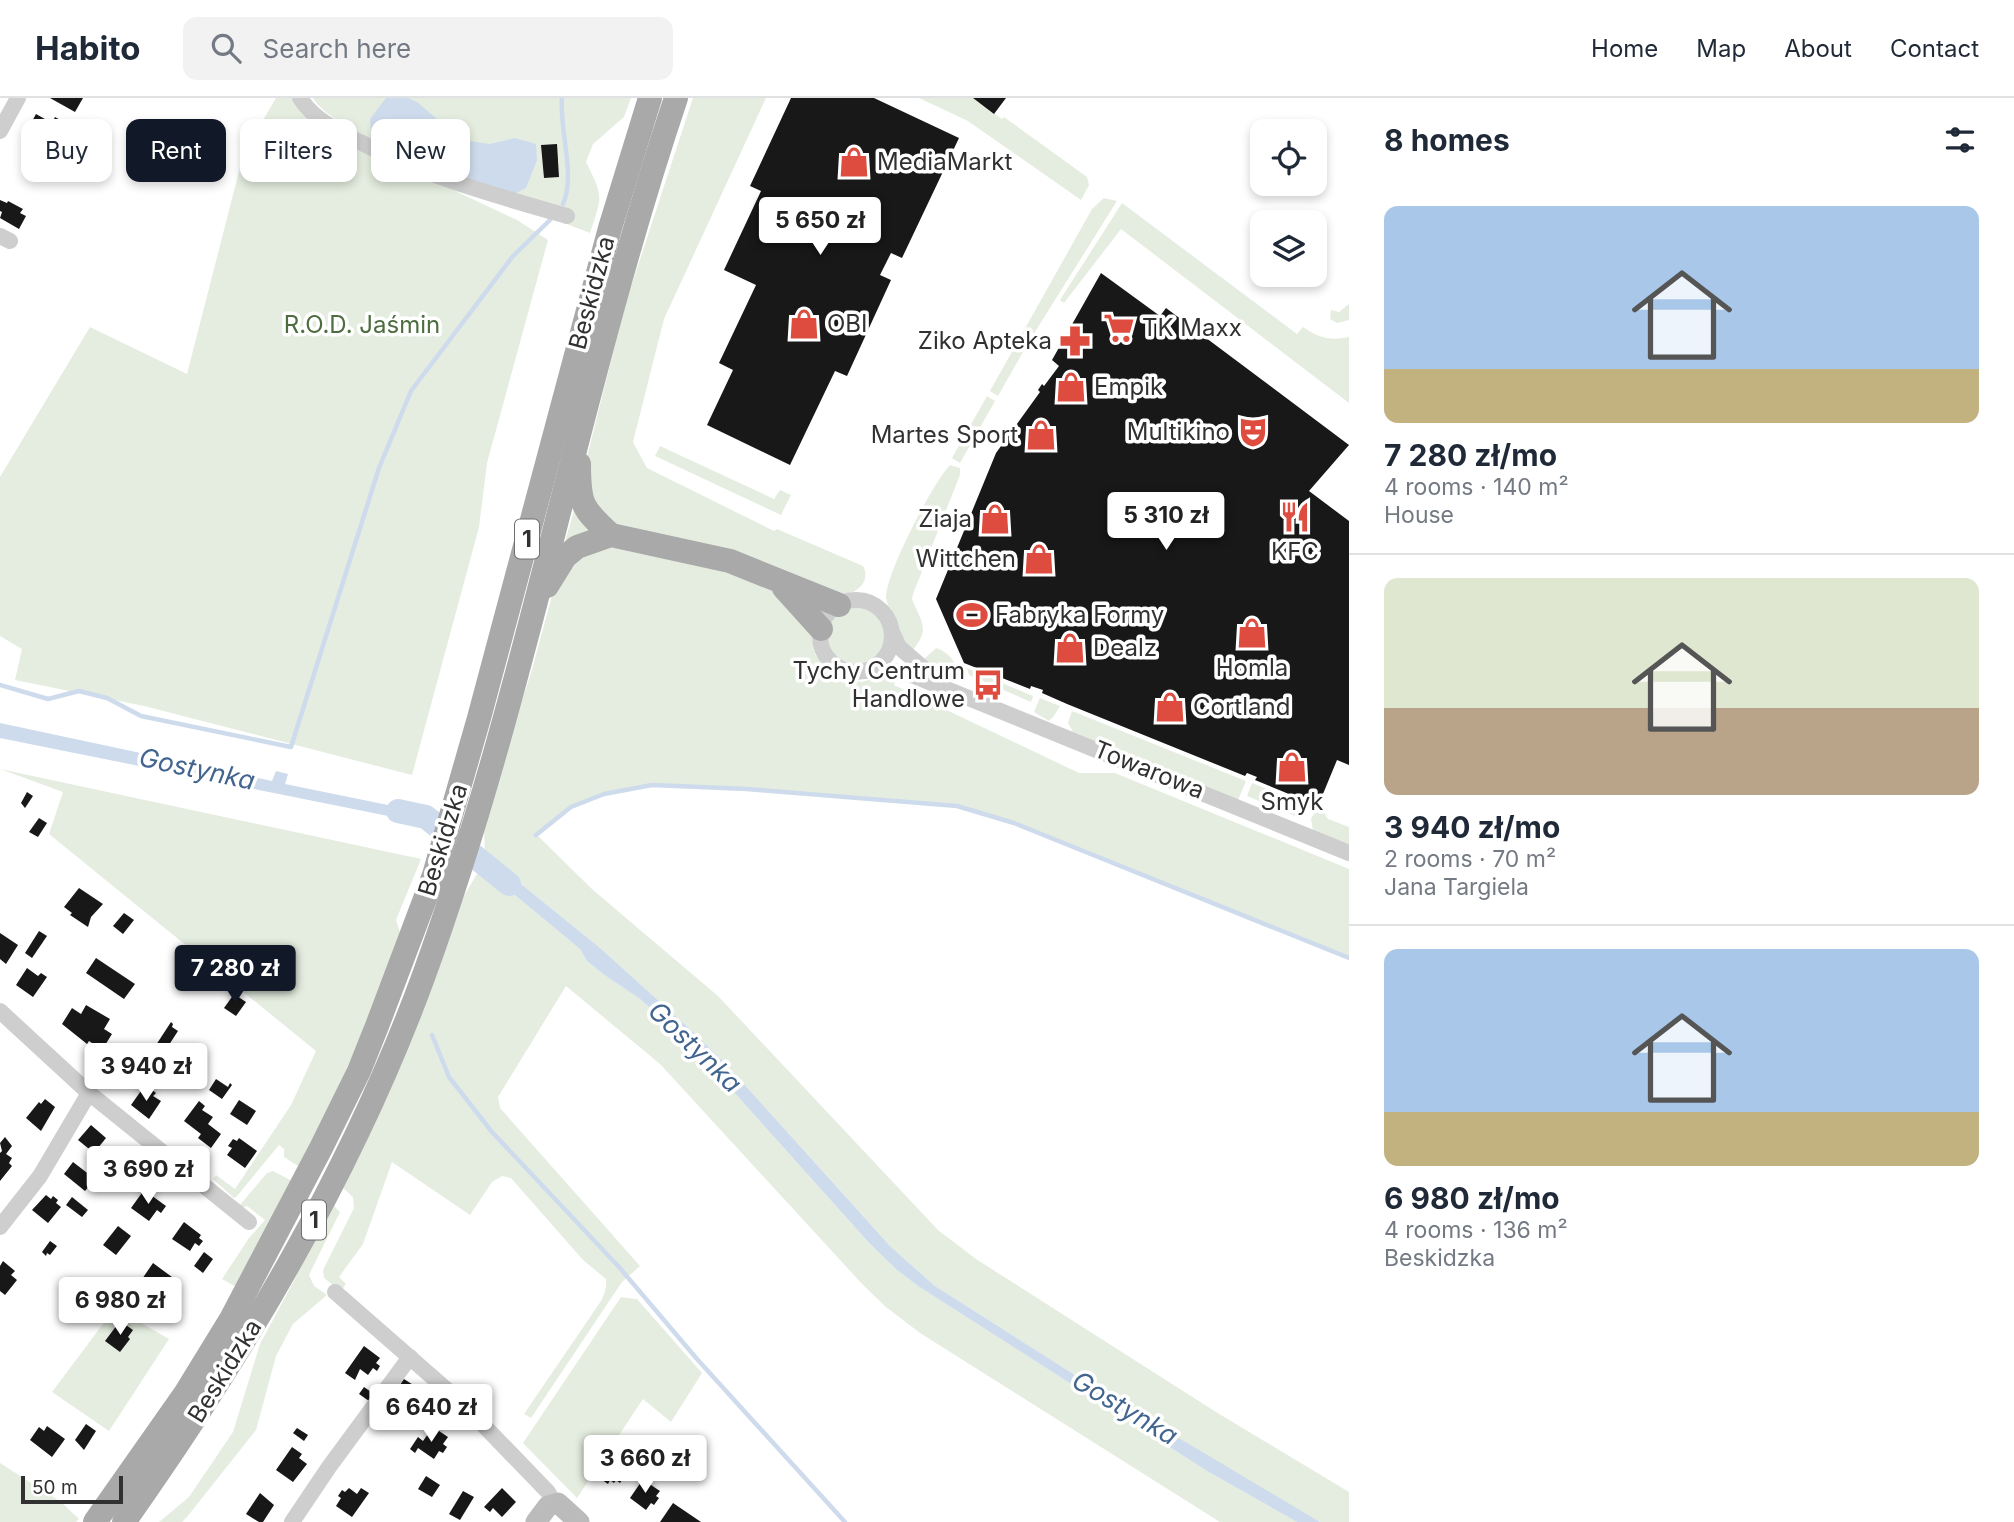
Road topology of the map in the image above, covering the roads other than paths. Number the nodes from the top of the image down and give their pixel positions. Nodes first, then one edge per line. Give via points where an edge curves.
1 (18, 98) edge
2 (300, 98) edge
3 (650, 98) edge
4 (676, 98) edge
5 (0, 131) edge
6 (567, 216) dead end
7 (579, 431) junction
8 (611, 535) junction
9 (776, 580) junction
10 (839, 605) junction
11 (531, 614) junction
12 (821, 629) junction
13 (893, 634) junction
14 (867, 671) junction
15 (948, 690) junction
16 (468, 800) junction
17 (1349, 853) edge
18 (444, 883) junction
19 (0, 1011) edge
20 (89, 1093) junction
21 (249, 1222) dead end
22 (0, 1227) edge
23 (335, 1292) dead end
24 (410, 1357) junction
25 (554, 1503) junction
26 (95, 1522) edge
27 (124, 1522) edge
28 (292, 1522) edge
29 (536, 1522) edge
30 (579, 1522) edge

1 - 5 street
2 - 6 street via 329,125 412,168
3 - 16 main road, Beskidzka / 1 via 615,208
4 - 7 main road, Beskidzka / 1
7 - 8 main road via 578,491 588,512
7 - 11 main road, Beskidzka / 1
8 - 9 main road via 715,557
8 - 11 main road via 577,547 565,557
9 - 10 main road
9 - 12 main road
10 - 12 street
10 - 13 street via 852,600 875,605 884,612
11 - 16 main road, Beskidzka / 1
12 - 14 street via 821,647 833,664 855,673
13 - 14 street via 886,657
13 - 15 street, Towarowa via 899,647
14 - 15 street, Towarowa via 902,671
15 - 17 street, Towarowa
16 - 18 main road, Beskidzka / 1
18 - 26 main road, Beskidzka / 1 via 359,1070 252,1282 209,1355
18 - 27 main road, Beskidzka / 1 via 393,1054 321,1208 256,1322
19 - 20 street
20 - 21 street
20 - 22 street via 40,1176
23 - 24 street
24 - 25 street via 510,1451
24 - 28 street
25 - 29 street
25 - 30 street

